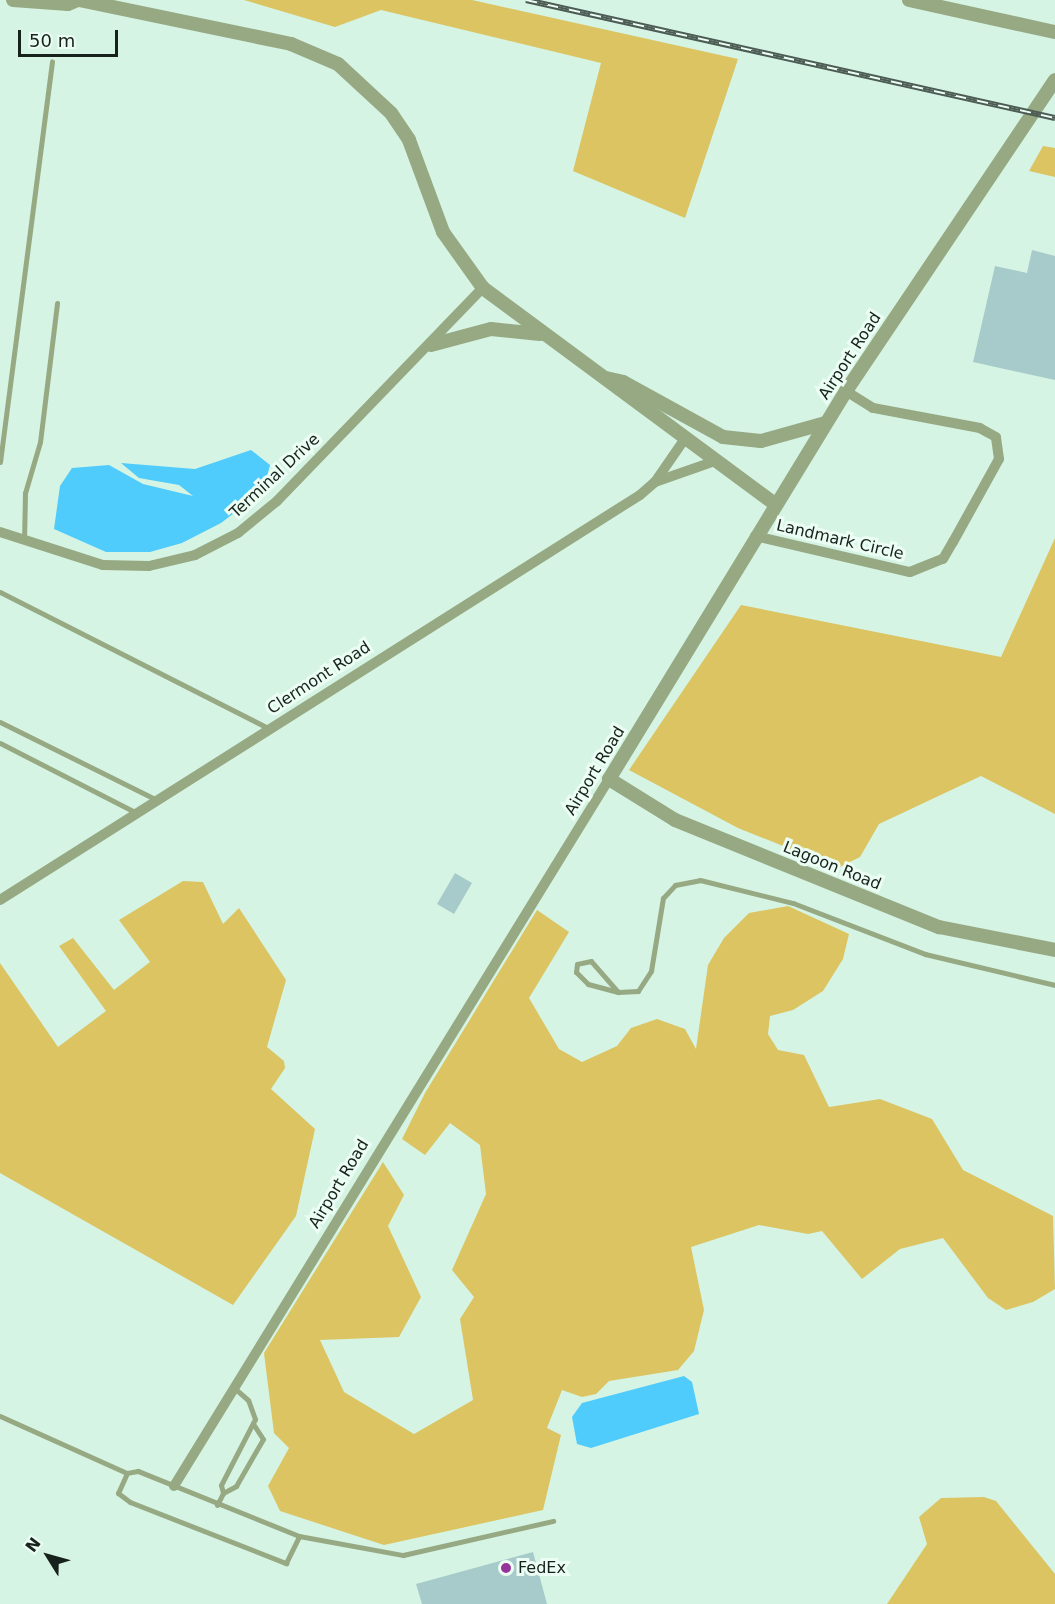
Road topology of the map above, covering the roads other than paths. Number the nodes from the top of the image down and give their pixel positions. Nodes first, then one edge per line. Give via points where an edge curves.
1 (13, 0) edge
2 (78, 0) edge
3 (909, 0) edge
4 (940, 3) edge
5 (1055, 32) edge
6 (51, 61) dead end
7 (1055, 80) edge
8 (483, 288) junction
9 (57, 303) dead end
10 (542, 334) junction
11 (431, 345) junction
12 (599, 376) junction
13 (846, 391) junction
14 (826, 423) junction
15 (684, 440) junction
16 (715, 461) junction
17 (0, 462) edge
18 (655, 482) junction
19 (775, 504) junction
20 (0, 532) edge
21 (755, 536) junction
22 (23, 543) junction
23 (0, 592) edge
24 (0, 722) edge
25 (268, 728) junction
26 (0, 743) edge
27 (609, 779) junction
28 (155, 799) junction
29 (135, 812) junction
30 (0, 900) edge
31 (1055, 950) edge
32 (1055, 985) edge
33 (618, 992) junction
34 (234, 1388) junction
35 (0, 1416) edge
36 (254, 1425) junction
37 (127, 1473) junction
38 (174, 1486) junction
39 (224, 1493) junction
40 (217, 1505) junction
41 (554, 1521) dead end
42 (299, 1536) junction

1 - 2 street via 68,4
2 - 8 street via 291,44 338,64 372,92 397,122 420,166 443,232
3 - 4 street
4 - 5 street
6 - 17 lane
7 - 13 street, Airport Road
8 - 10 street
8 - 11 street, Terminal Drive
9 - 22 lane via 40,442 25,493
10 - 11 street via 491,329
10 - 12 street
11 - 22 street, Terminal Drive via 277,501 238,533 195,555 149,566 103,565
12 - 14 street via 623,382 723,438 761,441
12 - 15 street
13 - 14 street, Airport Road
13 - 21 street, Landmark Circle via 873,408 980,428 996,437 999,459 943,559 910,572
14 - 19 street, Airport Road
15 - 16 street
15 - 18 street, Clermont Road
16 - 18 street, Clermont Road
16 - 19 street
18 - 25 street, Clermont Road
19 - 21 street, Airport Road
20 - 22 street, Terminal Drive
21 - 27 street, Airport Road
23 - 25 lane
24 - 28 lane
25 - 28 street, Clermont Road
26 - 29 lane
27 - 31 street, Lagoon Road via 675,820 939,927
27 - 34 street, Airport Road
28 - 29 street, Clermont Road
29 - 30 street, Clermont Road
32 - 33 lane via 925,954 793,903 688,880 663,898 647,982 638,991
33 - 33 lane via 580,980 578,964 591,962
34 - 36 lane via 248,1400
34 - 38 street, Airport Road
35 - 37 lane
36 - 39 lane via 221,1485
36 - 39 lane via 263,1439 236,1486
37 - 38 lane via 138,1472
37 - 42 lane via 118,1493 130,1502 286,1563
38 - 40 lane
39 - 40 lane
40 - 42 lane
41 - 42 lane via 404,1555

